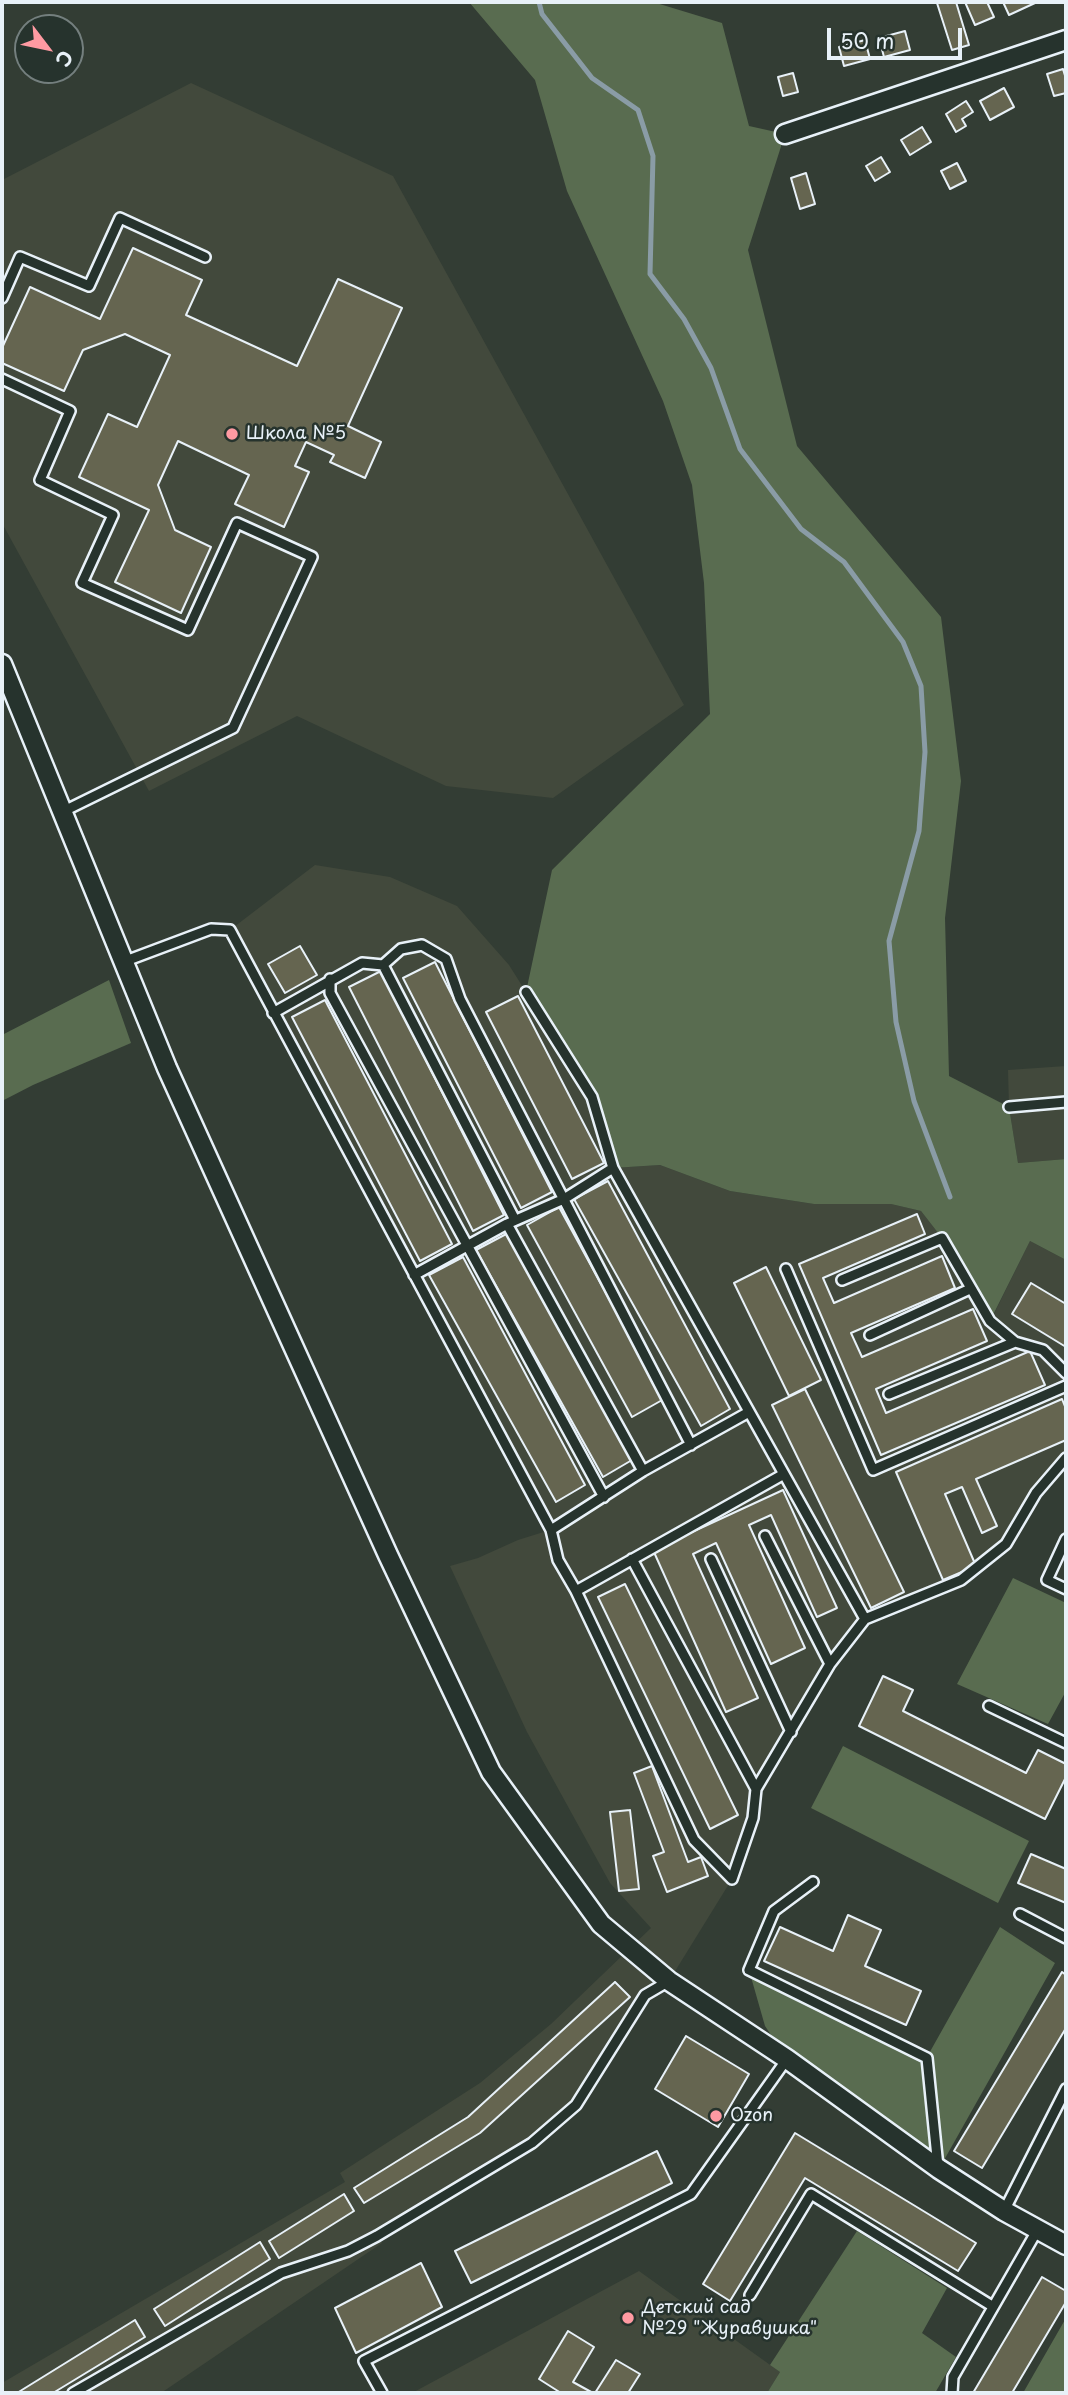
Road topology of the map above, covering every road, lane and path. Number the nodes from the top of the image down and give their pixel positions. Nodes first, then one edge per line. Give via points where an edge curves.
1 (1066, 40) edge
2 (785, 134) dead end
3 (205, 257) dead end
4 (2, 298) edge
5 (2, 379) edge
6 (2, 664) edge
7 (62, 812) junction
8 (123, 962) junction
9 (383, 965) junction
10 (330, 979) junction
11 (526, 992) dead end
12 (273, 1013) junction
13 (1066, 1102) edge
14 (1009, 1107) dead end
15 (612, 1168) junction
16 (564, 1199) junction
17 (511, 1222) junction
18 (466, 1245) junction
19 (786, 1269) dead end
20 (414, 1275) junction
21 (842, 1280) dead end
22 (970, 1289) junction
23 (870, 1335) dead end
24 (1015, 1342) junction
25 (1066, 1373) edge
26 (1066, 1386) edge
27 (889, 1394) dead end
28 (749, 1412) junction
29 (691, 1445) junction
30 (1066, 1458) edge
31 (643, 1471) junction
32 (784, 1474) junction
33 (604, 1497) junction
34 (551, 1530) junction
35 (765, 1536) dead end
36 (1066, 1539) edge
37 (632, 1559) junction
38 (711, 1559) dead end
39 (1066, 1589) edge
40 (576, 1591) junction
41 (865, 1619) junction
42 (830, 1664) junction
43 (989, 1706) dead end
44 (791, 1731) junction
45 (1066, 1743) edge
46 (756, 1789) junction
47 (813, 1882) dead end
48 (1020, 1914) dead end
49 (1066, 1938) edge
50 (669, 1981) junction
51 (787, 2059) junction
52 (1066, 2090) edge
53 (939, 2169) junction
54 (1004, 2211) junction
55 (1038, 2229) junction
56 (1066, 2245) edge
57 (750, 2295) dead end
58 (992, 2306) junction
59 (73, 2393) edge
60 (382, 2393) edge
61 (952, 2393) edge

1 - 2 street
3 - 4 lane via 120,218 89,286 20,257
5 - 7 lane via 70,411 40,480 113,515 82,583 188,630 237,523 312,557 233,728
6 - 7 street
7 - 8 street
8 - 12 lane via 211,929 230,930
8 - 50 street via 184,1106 491,1772 601,1924
9 - 10 lane via 362,963
9 - 16 lane via 401,949 422,945 446,960 460,999
9 - 17 lane
10 - 12 lane
10 - 18 lane via 330,993
11 - 15 lane via 592,1097
12 - 20 lane
13 - 14 lane
15 - 16 lane
15 - 28 lane
16 - 17 lane
16 - 29 lane
17 - 18 lane
17 - 31 lane
18 - 20 lane
18 - 33 lane
19 - 26 lane via 873,1470
20 - 34 lane
21 - 22 lane via 942,1237
22 - 23 lane
22 - 24 lane via 990,1321
24 - 25 lane via 1043,1350
24 - 27 lane
28 - 29 lane
28 - 32 lane
29 - 31 lane
30 - 41 lane via 1036,1493 1006,1544 961,1580
31 - 33 lane
32 - 37 lane
32 - 41 lane
33 - 34 lane
34 - 40 lane via 558,1560
35 - 42 lane
36 - 39 lane via 1047,1580
37 - 40 lane
37 - 46 lane
38 - 44 lane
40 - 46 lane via 694,1840 732,1879 753,1818
41 - 42 lane
42 - 44 lane
43 - 45 lane
44 - 46 lane
47 - 53 lane via 774,1911 749,1970 927,2058
48 - 49 lane
50 - 51 street
50 - 59 lane via 645,1995 576,2105 532,2143 377,2236 281,2273
51 - 53 street
51 - 60 lane via 691,2194 364,2361
52 - 54 lane
53 - 54 street
54 - 55 street
55 - 56 street
55 - 58 lane
57 - 58 lane via 811,2194
58 - 61 lane via 953,2377

